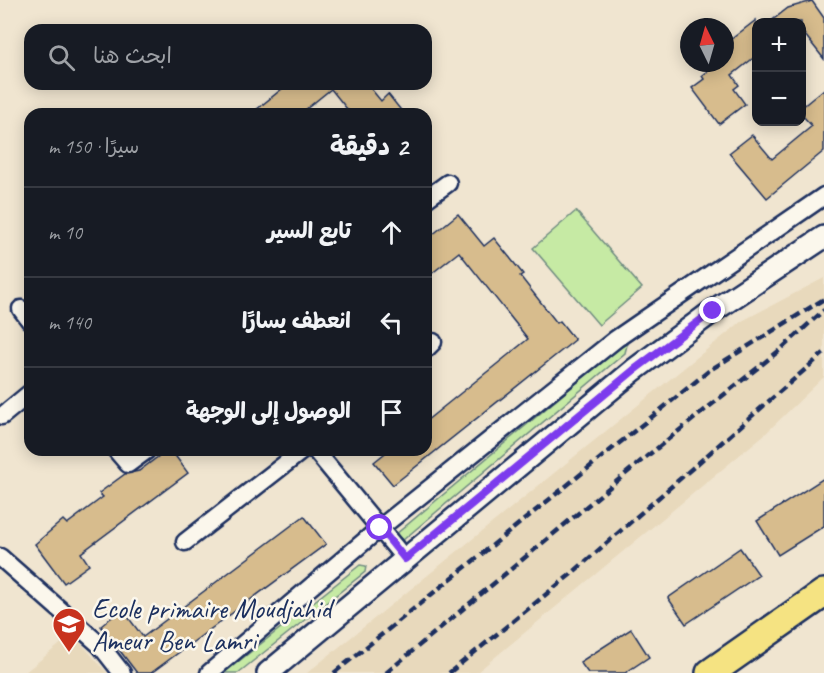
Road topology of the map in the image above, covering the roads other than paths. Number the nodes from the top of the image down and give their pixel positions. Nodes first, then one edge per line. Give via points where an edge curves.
1 (448, 183) dead end
2 (432, 195) edge
3 (824, 196) edge
4 (824, 237) edge
5 (24, 398) edge
6 (2, 416) dead end
7 (121, 456) edge
8 (139, 456) edge
9 (295, 456) edge
10 (320, 456) edge
11 (380, 528) junction
12 (185, 542) dead end
13 (0, 557) edge
14 (405, 559) junction
15 (824, 593) edge
16 (122, 673) edge
17 (209, 673) edge
18 (268, 673) edge
19 (710, 673) edge

1 - 2 street
3 - 11 street via 616,339
4 - 14 street via 713,311 634,370
5 - 6 street
7 - 8 street via 128,464
9 - 12 street
10 - 11 street
11 - 14 street
11 - 17 street
13 - 16 street via 100,645
14 - 18 street
15 - 19 main road

